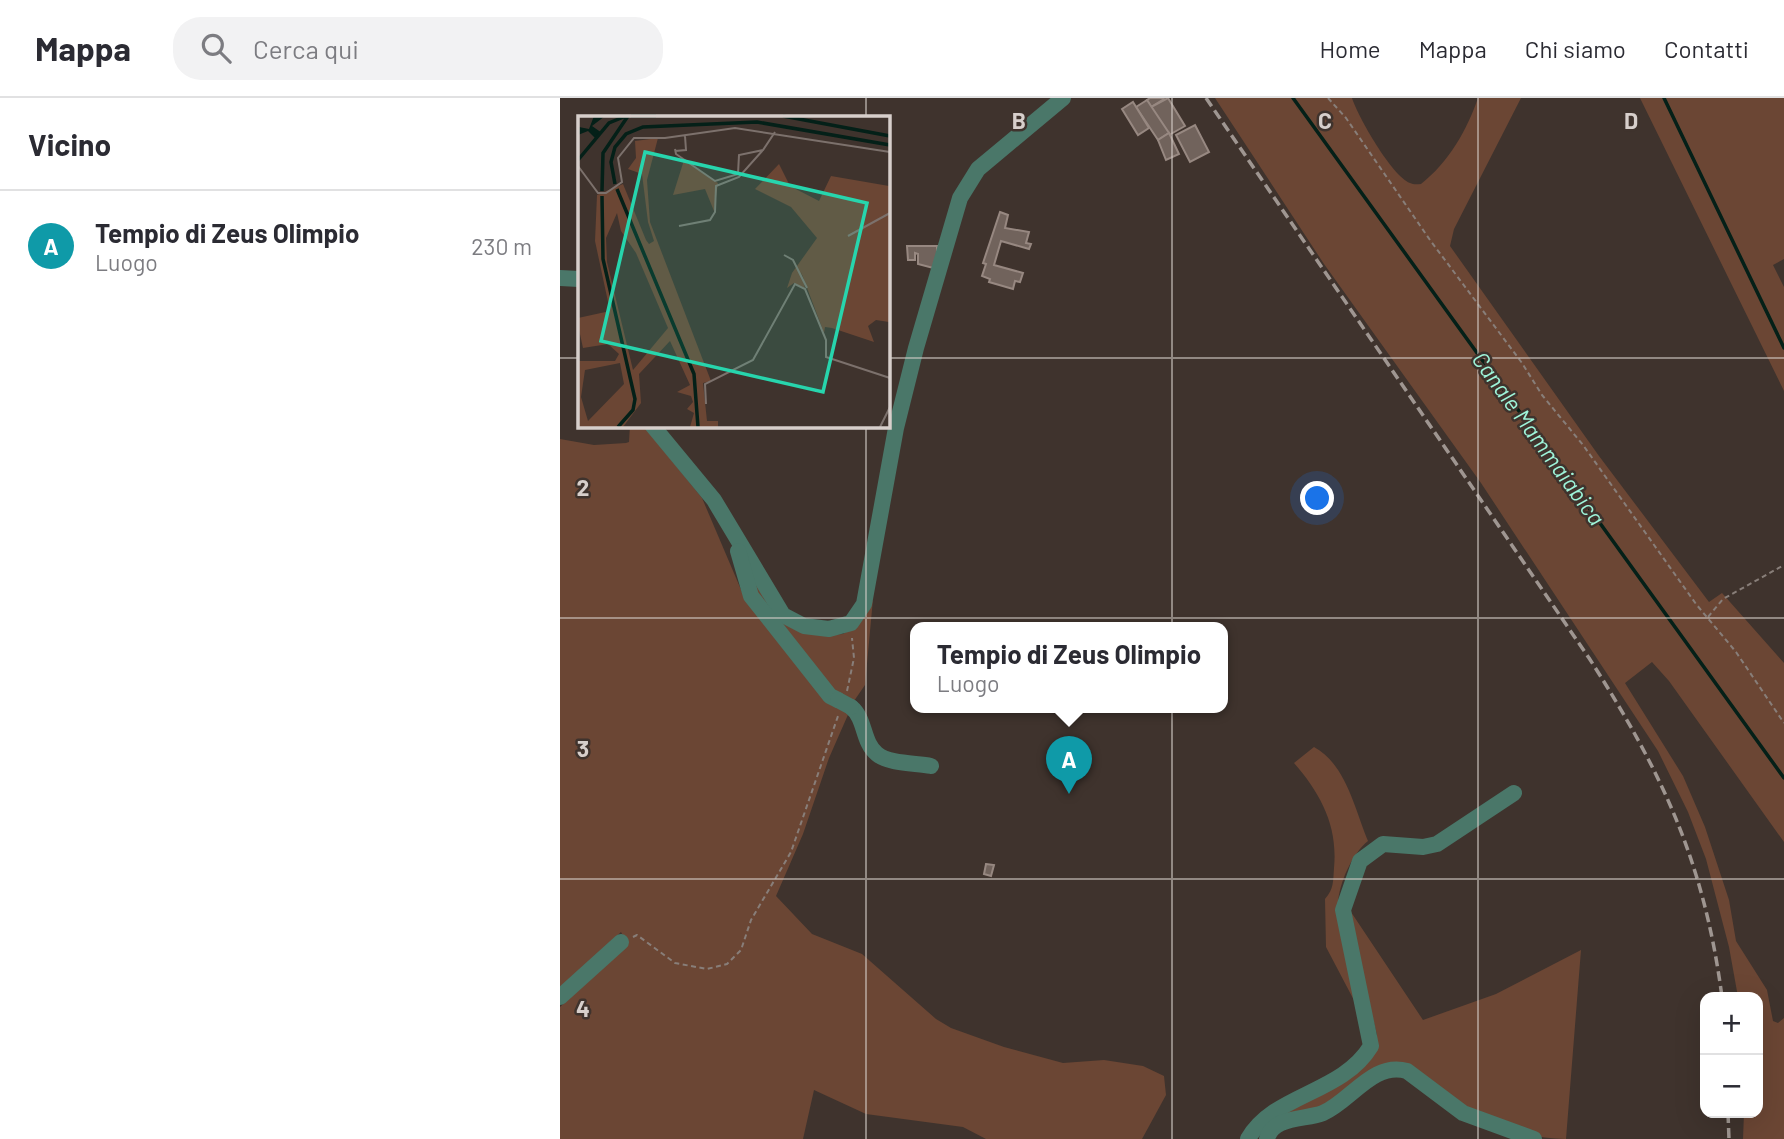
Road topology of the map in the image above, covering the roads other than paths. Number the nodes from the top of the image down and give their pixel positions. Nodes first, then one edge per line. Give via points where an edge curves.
1 (1063, 98) edge
2 (560, 278) edge
3 (578, 279) edge
4 (654, 427) edge
5 (734, 535) junction
6 (930, 766) dead end
7 (1514, 793) dead end
8 (621, 942) road end
9 (560, 998) edge
10 (1248, 1139) edge
11 (1267, 1139) edge
12 (1534, 1139) edge

1 - 5 street via 978,169 960,198 903,401 864,604 850,623 829,629 804,626 783,615
2 - 3 street
4 - 5 street via 714,500
5 - 6 street via 751,596 830,696 860,714 875,753
7 - 10 street via 1437,844 1383,844 1360,861 1343,910 1371,1046 1364,1058 1321,1090 1267,1115
8 - 9 street
11 - 12 street via 1279,1125 1324,1112 1380,1073 1398,1069 1463,1113

